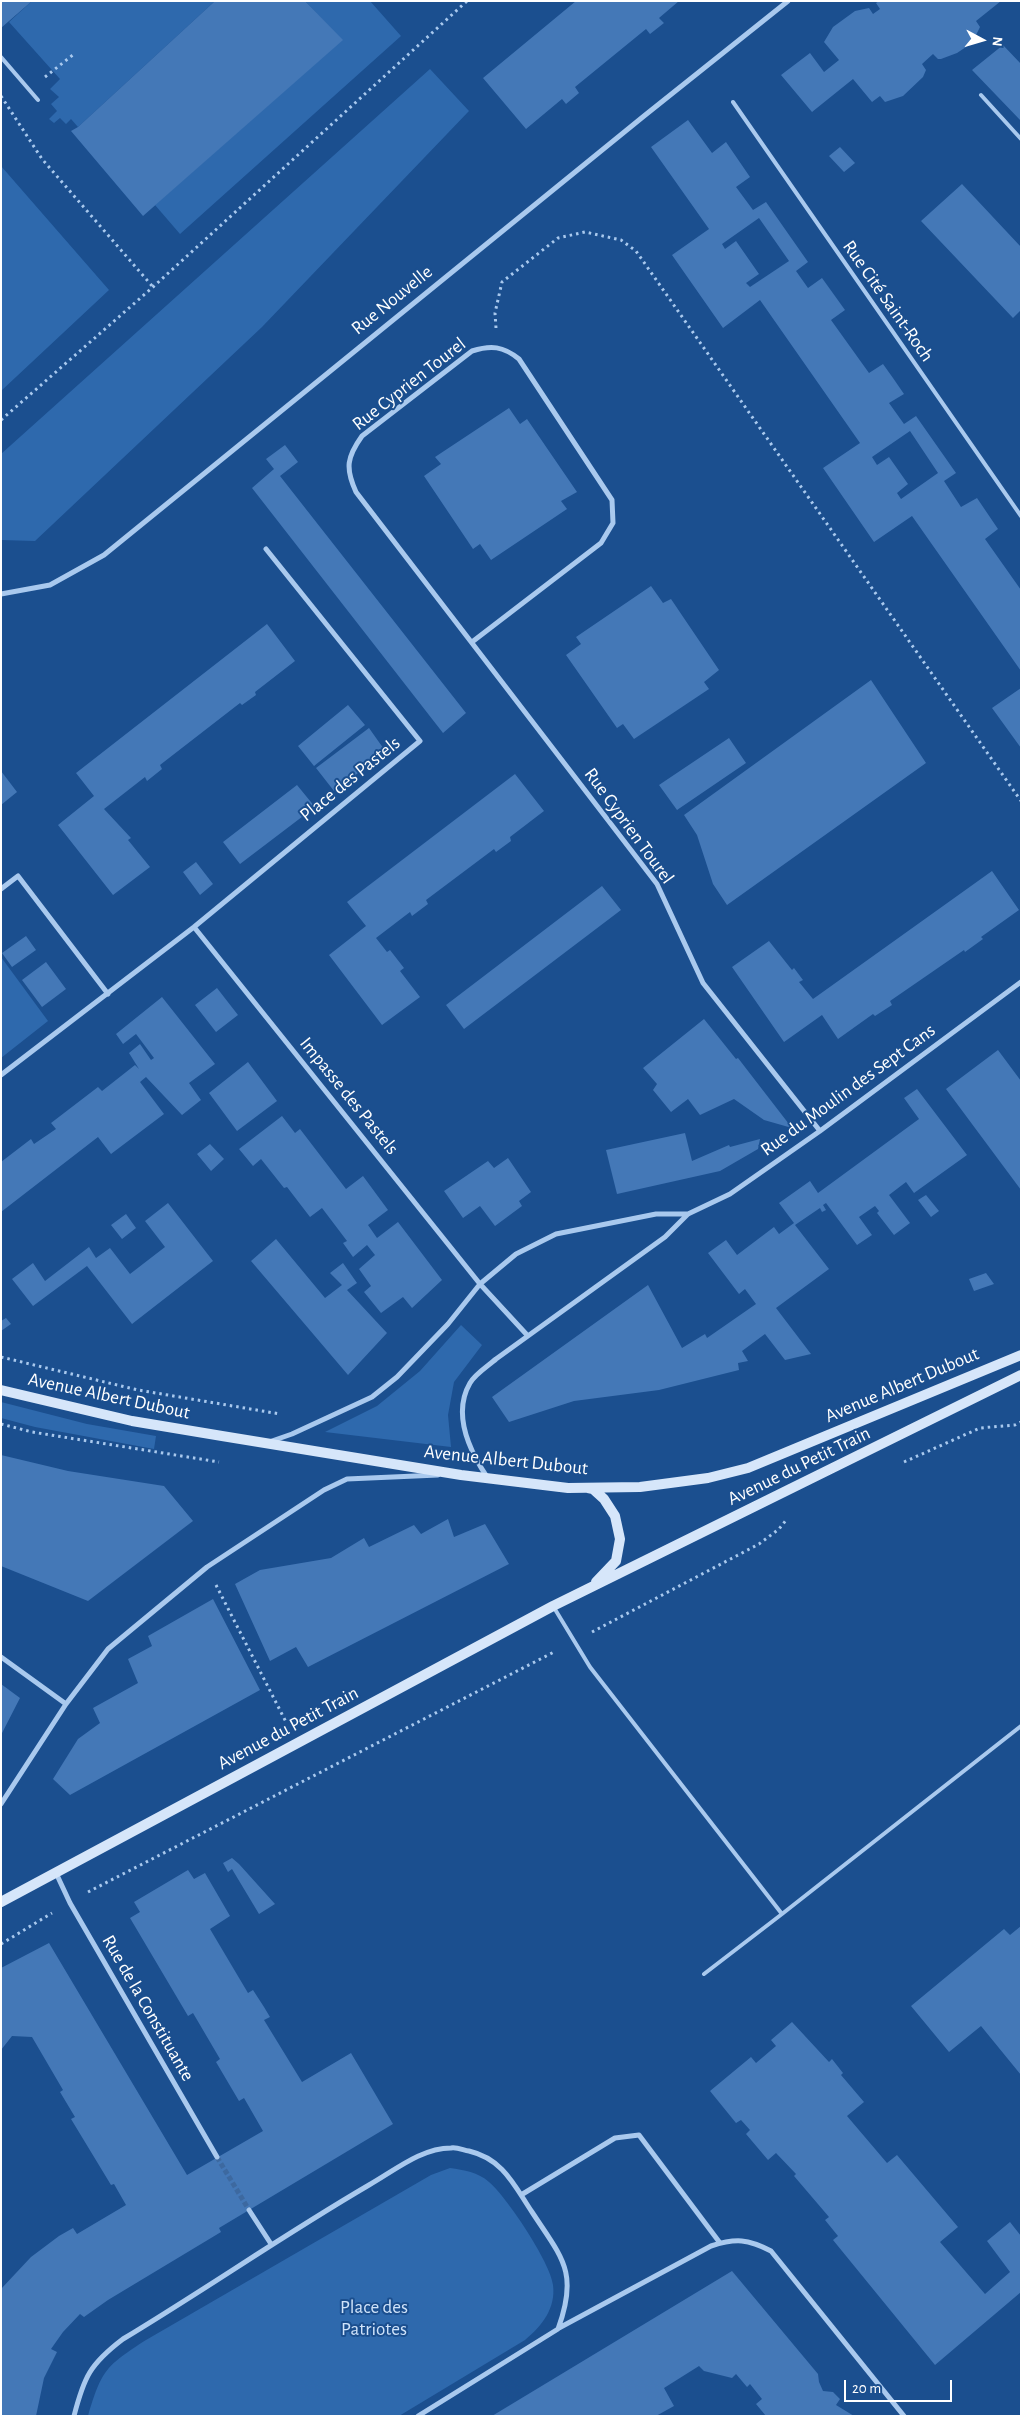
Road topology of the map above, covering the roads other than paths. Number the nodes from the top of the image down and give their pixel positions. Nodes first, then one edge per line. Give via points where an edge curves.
1 (788, 1) edge
2 (1, 57) edge
3 (980, 95) dead end
4 (38, 100) dead end
5 (733, 102) dead end
6 (1021, 139) edge
7 (1021, 516) edge
8 (266, 549) dead end
9 (1, 594) edge
10 (472, 642) junction
11 (1, 889) edge
12 (194, 927) junction
13 (1021, 982) edge
14 (108, 994) junction
15 (1, 1076) edge
16 (820, 1131) junction
17 (688, 1214) junction
18 (480, 1284) junction
19 (528, 1336) junction
20 (1021, 1355) edge
21 (1021, 1376) edge
22 (1, 1390) edge
23 (265, 1443) junction
24 (461, 1475) junction
25 (487, 1477) junction
26 (568, 1488) junction
27 (592, 1586) junction
28 (553, 1606) junction
29 (1, 1657) edge
30 (66, 1704) junction
31 (1021, 1726) edge
32 (1, 1804) edge
33 (55, 1872) junction
34 (4, 1898) edge
35 (782, 1914) junction
36 (704, 1974) dead end
37 (217, 2157) tunnel mouth
38 (521, 2194) junction
39 (249, 2210) tunnel mouth
40 (720, 2243) junction
41 (271, 2244) junction
42 (558, 2329) junction
43 (74, 2416) edge
44 (418, 2416) edge
45 (904, 2416) edge

1 - 9 street, Rue Nouvelle via 104,555 50,585
2 - 4 lane
3 - 6 lane
5 - 7 lane, Rue Cité Saint-Roch
8 - 12 street, Place des Pastels via 420,741
10 - 10 street, Rue Cyprien Tourel via 356,492 349,477 348,464 352,450 362,436 472,351 497,346 519,359 601,483 612,500 613,523 601,543
10 - 16 street, Rue Cyprien Tourel via 657,884 703,983
11 - 14 street via 18,876
12 - 14 street, Place des Pastels
12 - 18 street, Impasse des Pastels
13 - 16 street, Rue du Moulin des Sept Cans
14 - 15 street, Place des Pastels
16 - 17 street, Rue du Moulin des Sept Cans via 730,1194
17 - 18 street, Rue du Moulin des Sept Cans via 656,1214 556,1234 516,1254
17 - 19 street, Rue du Moulin des Sept Cans via 665,1237
18 - 19 street
18 - 23 street, Rue du Moulin des Sept Cans via 448,1324 372,1397
19 - 25 street, Rue du Moulin des Sept Cans via 470,1382 464,1401 466,1440
20 - 26 main road, Avenue Albert Dubout via 748,1468 708,1478 649,1486
21 - 27 main road, Avenue du Petit Train
22 - 23 main road, Avenue Albert Dubout via 132,1421
23 - 24 main road, Avenue Albert Dubout
24 - 25 main road, Avenue Albert Dubout
24 - 30 street via 346,1479 324,1490 207,1567 108,1649
25 - 26 main road, Avenue Albert Dubout
26 - 27 main road, Avenue du Petit Train via 593,1488 615,1516 620,1539 616,1560
27 - 28 main road, Avenue du Petit Train
28 - 33 main road, Avenue du Petit Train
28 - 35 lane via 590,1668
29 - 30 street
30 - 32 street
31 - 35 lane
33 - 34 main road, Avenue du Petit Train
33 - 37 street, Rue de la Constituante
35 - 36 lane
38 - 40 street via 615,2138 639,2135
38 - 41 street via 493,2160 452,2147 436,2150 418,2157
38 - 42 street via 567,2271 569,2291
39 - 41 street
40 - 42 street
40 - 45 street via 735,2240 753,2242 771,2251
41 - 43 street via 105,2353 89,2371
42 - 44 street

